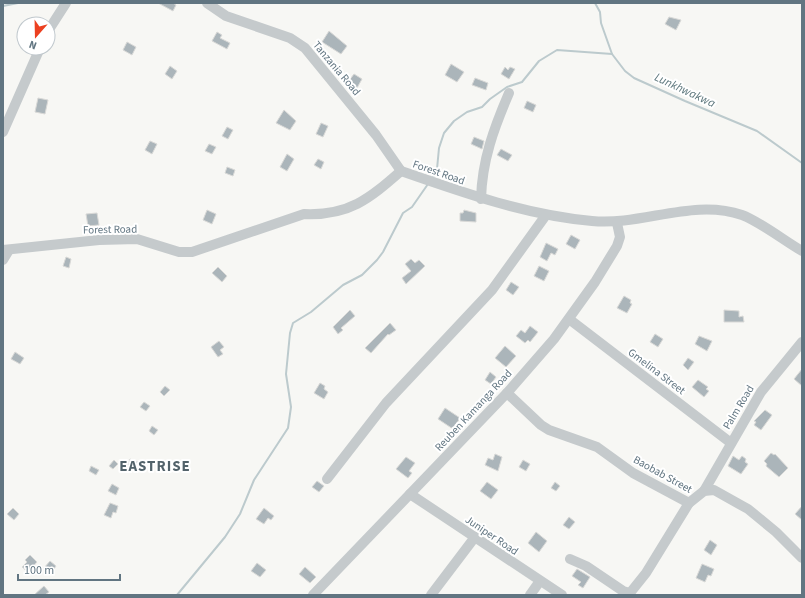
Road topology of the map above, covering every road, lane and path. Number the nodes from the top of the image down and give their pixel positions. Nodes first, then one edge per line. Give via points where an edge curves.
1 (66, 3) edge
2 (207, 3) edge
3 (56, 19) edge
4 (36, 56) edge
5 (509, 93) dead end
6 (3, 132) edge
7 (401, 172) junction
8 (481, 199) junction
9 (546, 215) junction
10 (617, 223) junction
11 (6, 250) edge
12 (802, 252) edge
13 (3, 260) edge
14 (569, 319) junction
15 (802, 342) edge
16 (507, 393) junction
17 (731, 443) junction
18 (327, 479) dead end
19 (704, 491) junction
20 (410, 494) junction
21 (689, 504) junction
22 (475, 537) junction
23 (802, 558) edge
24 (570, 559) dead end
25 (540, 581) junction
26 (626, 594) edge
27 (313, 595) edge
28 (431, 595) edge
29 (530, 595) edge
30 (562, 595) edge

1 - 3 street
2 - 7 street, Tanzania Road via 226,16 290,38 306,48 376,135
4 - 6 street
5 - 8 street via 492,132 481,177
7 - 8 street, Forest Road
7 - 11 street, Forest Road via 375,193 340,212 304,214 192,252 179,252 137,239 99,240
8 - 9 street, Forest Road
9 - 10 street, Forest Road
9 - 18 street via 492,290 386,403
10 - 12 street, Forest Road via 694,210 733,213 744,216
10 - 14 street, Reuben Kamanga Road via 620,237 617,246
11 - 13 street
14 - 16 street, Reuben Kamanga Road
14 - 17 street, Gmelina Street
15 - 17 street, Palm Road via 760,392
16 - 20 street, Reuben Kamanga Road
16 - 21 street, Baobab Street via 549,430 596,447 633,473
17 - 19 street, Palm Road
19 - 21 street, Baobab Street
19 - 23 street, Baobab Street via 714,490 748,510 776,532
20 - 22 street, Juniper Road
20 - 27 street, Reuben Kamanga Road
21 - 26 street via 646,573 632,591
22 - 25 street, Juniper Road
22 - 28 street
24 - 26 street via 586,566
25 - 29 street
25 - 30 street, Juniper Road

